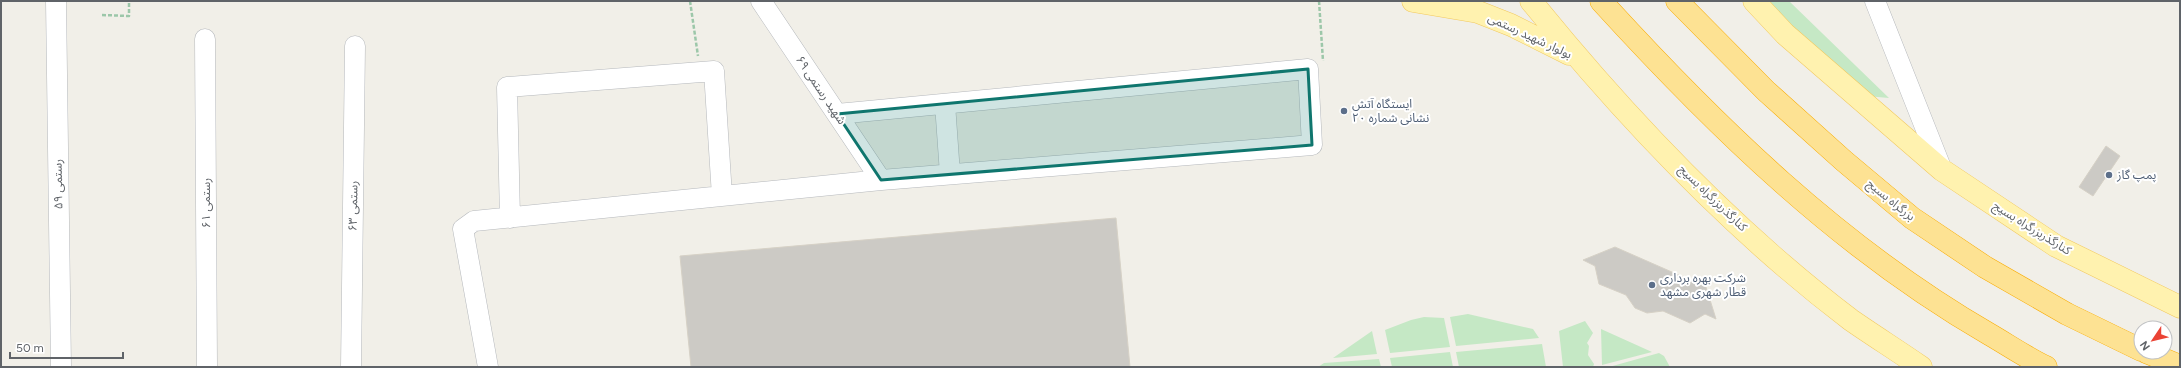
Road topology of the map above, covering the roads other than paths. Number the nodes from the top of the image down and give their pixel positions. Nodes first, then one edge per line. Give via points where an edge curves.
1 (56, 1) edge
2 (761, 1) edge
3 (1413, 1) edge
4 (1531, 1) edge
5 (1601, 1) edge
6 (1677, 1) edge
7 (1754, 1) edge
8 (1875, 1) edge
9 (205, 40) dead end
10 (355, 46) dead end
11 (1577, 58) junction
12 (945, 104) junction
13 (837, 114) junction
14 (1942, 170) junction
15 (950, 174) junction
16 (881, 180) junction
17 (722, 196) junction
18 (510, 218) junction
19 (2180, 307) edge
20 (2133, 346) edge
21 (2165, 360) edge
22 (2180, 366) edge
23 (61, 367) edge
24 (207, 367) edge
25 (351, 367) edge
26 (488, 367) edge
27 (1921, 367) edge
28 (2046, 367) edge

1 - 23 street, رستمی ۵۹
2 - 13 street, شهید رستمی ۶۹
3 - 11 main road, بولوار شهید رستمی via 1478,12 1511,25
4 - 11 main road, کنارگذربزرگراه بسیج
5 - 28 highway via 1651,56 1722,127 1813,209 1879,263 1955,315
6 - 20 highway, بزرگراه بسیج via 1766,92 1912,218 1985,267 2067,314
7 - 14 main road, کنارگذربزرگراه بسیج via 1784,34
8 - 14 street
9 - 24 street, رستمی ۶۱
10 - 25 street, رستمی ۶۳
11 - 27 main road, کنارگذربزرگراه بسیج via 1690,178 1770,253 1851,320
12 - 13 street
12 - 15 street
12 - 15 street via 1308,69 1312,145
13 - 16 street, شهید رستمی ۶۹
14 - 19 main road, کنارگذربزرگراه بسیج via 2056,246
15 - 16 street
16 - 17 street
17 - 18 street
17 - 18 street via 714,71 507,86
18 - 26 street via 474,221 463,229
21 - 22 highway

